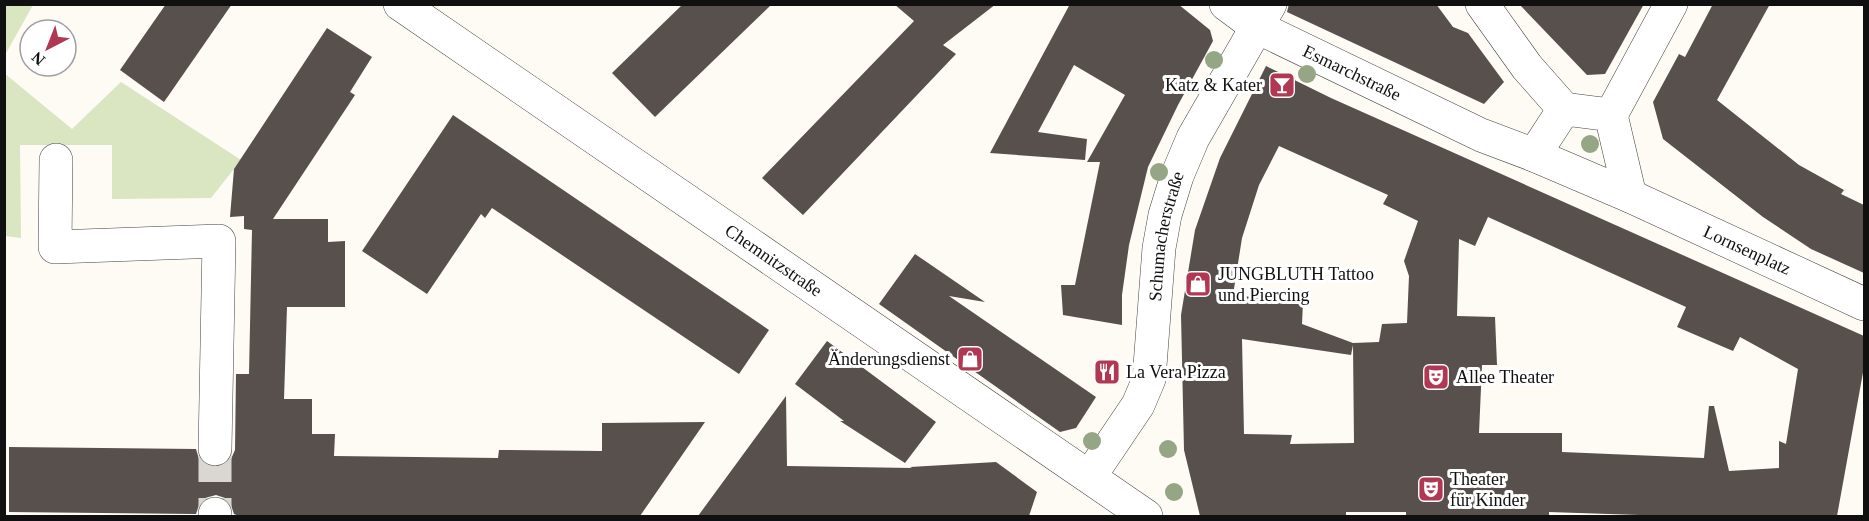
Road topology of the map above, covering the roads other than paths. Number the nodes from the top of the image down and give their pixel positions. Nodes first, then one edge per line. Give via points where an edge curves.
1 (400, 4) edge
2 (1226, 4) edge
3 (1482, 4) edge
4 (1671, 4) edge
5 (1263, 16) edge
6 (1564, 109) junction
7 (1611, 114) junction
8 (1481, 135) joint
9 (1534, 155) junction
10 (56, 160) dead end
11 (1630, 196) junction
12 (1864, 304) edge
13 (215, 449) tunnel mouth
14 (1090, 476) junction
15 (1146, 516) edge

1 - 14 street, Chemnitzstraße
2 - 5 street, Esmarchstraße
3 - 6 street via 1527,67
4 - 7 street
5 - 8 street, Esmarchstraße
5 - 14 street, Schumacherstraße via 1193,138 1177,176 1160,248 1149,379 1138,405
6 - 7 street
6 - 9 street
7 - 11 street
8 - 9 street, Lornsenplatz
9 - 11 street, Lornsenplatz
10 - 13 street via 56,248 219,241
11 - 12 street, Lornsenplatz
14 - 15 street, Chemnitzstraße

